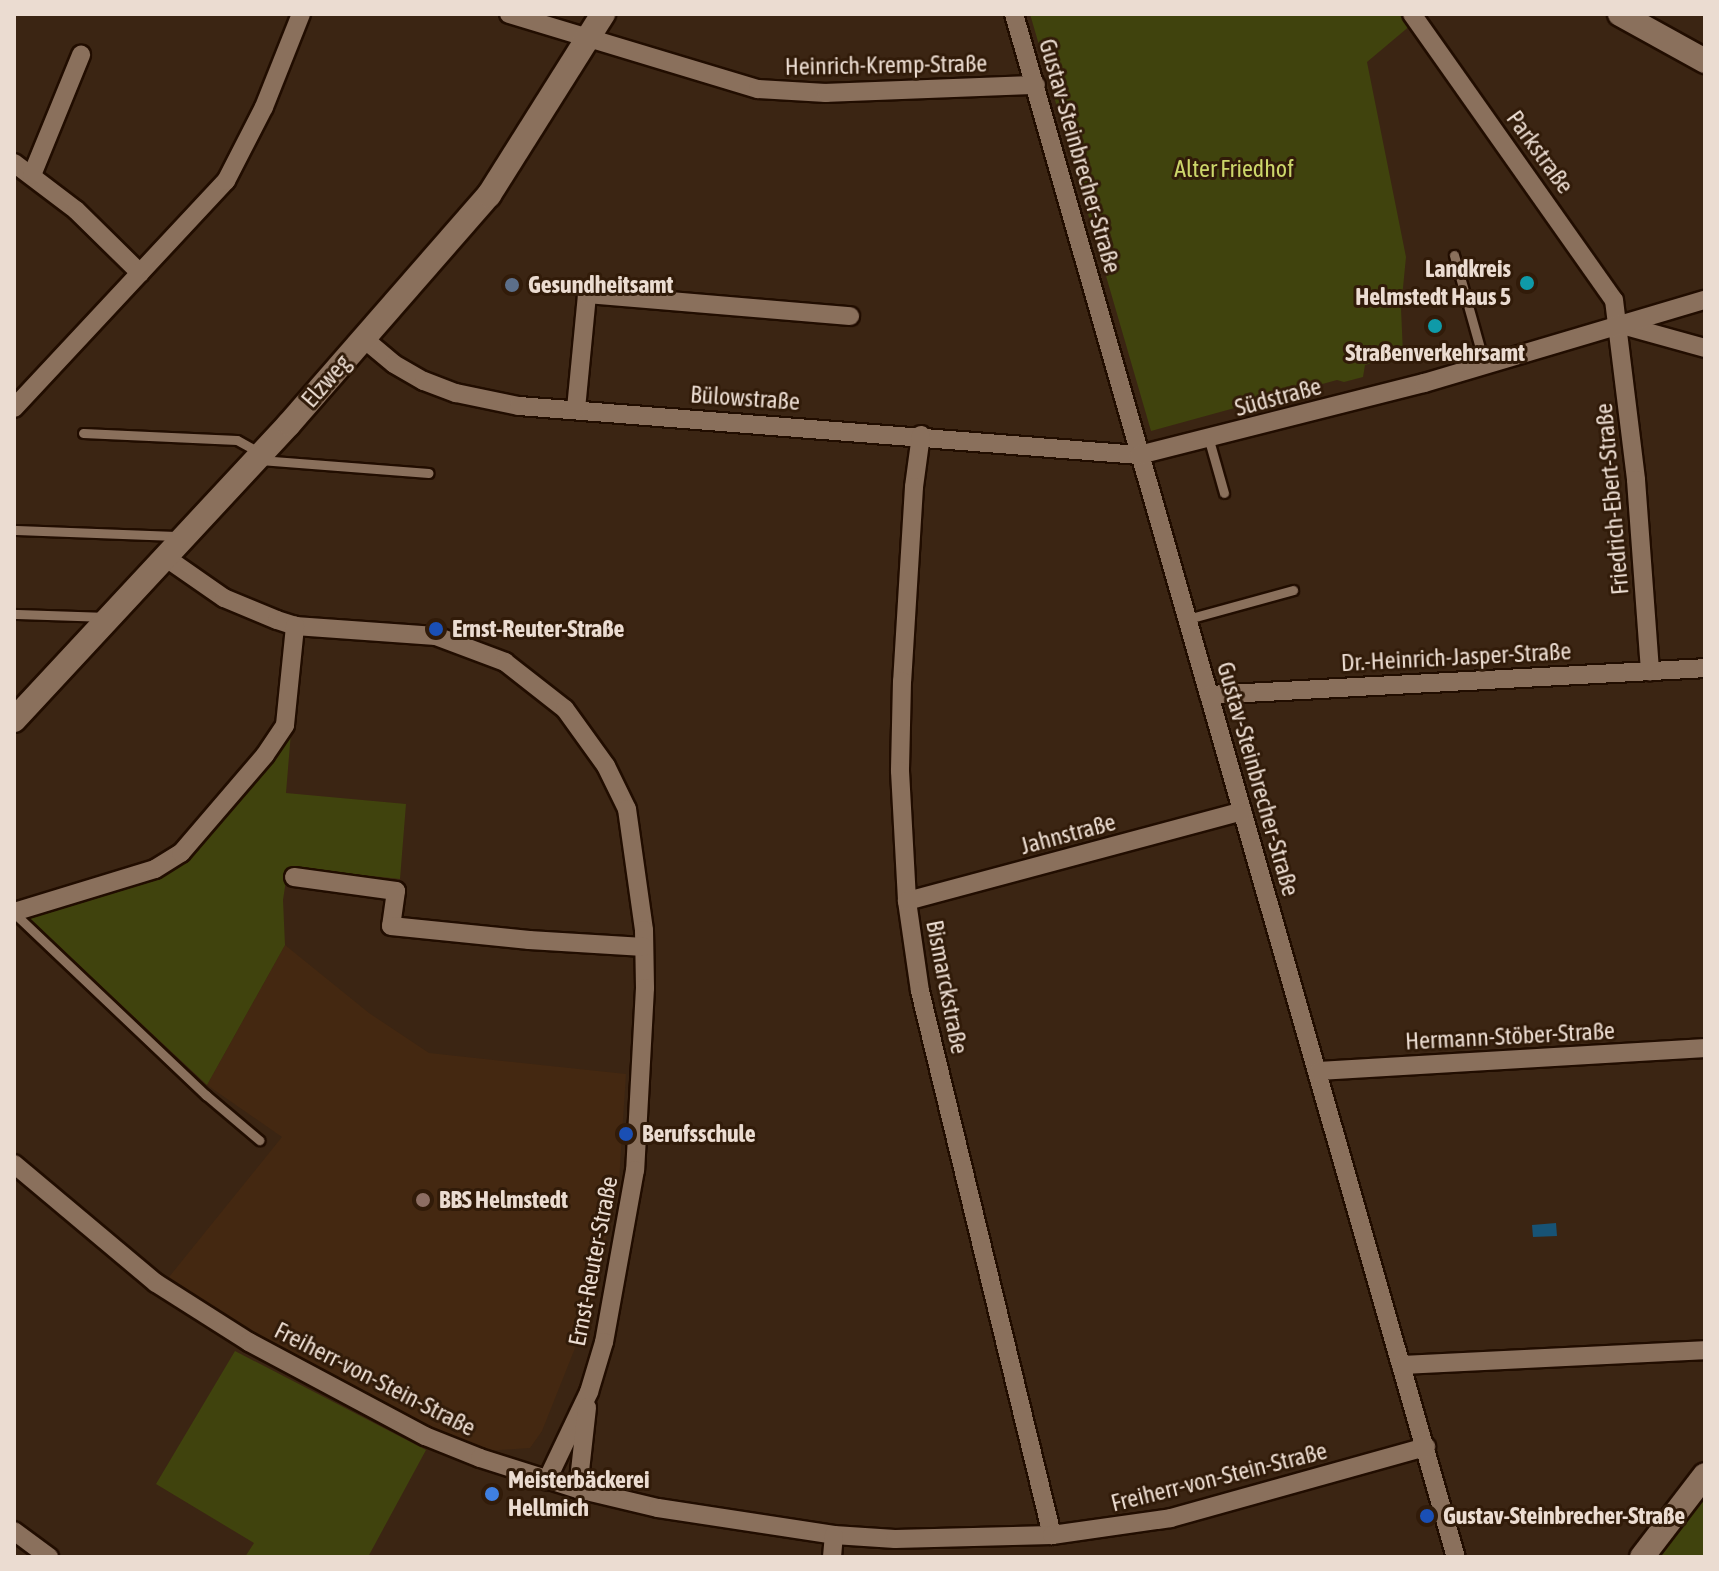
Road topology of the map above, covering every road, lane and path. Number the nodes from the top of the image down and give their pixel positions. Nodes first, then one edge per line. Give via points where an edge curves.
1 (301, 14) edge
2 (509, 14) edge
3 (603, 14) edge
4 (1014, 14) edge
5 (1412, 14) edge
6 (1620, 14) edge
7 (589, 39) junction
8 (81, 55) dead end
9 (1705, 61) edge
10 (1036, 85) junction
11 (14, 163) edge
12 (32, 175) junction
13 (1454, 255) dead end
14 (140, 273) junction
15 (1705, 300) edge
16 (850, 316) dead end
17 (1619, 324) junction
18 (363, 338) junction
19 (1705, 348) edge
20 (1485, 366) junction
21 (14, 408) edge
22 (576, 409) junction
23 (83, 433) dead end
24 (921, 435) junction
25 (1209, 440) junction
26 (1139, 455) junction
27 (258, 456) junction
28 (428, 473) dead end
29 (1224, 493) dead end
30 (14, 530) edge
31 (184, 537) junction
32 (165, 557) junction
33 (1293, 590) dead end
34 (14, 614) edge
35 (110, 617) junction
36 (1188, 619) junction
37 (295, 626) junction
38 (1705, 668) edge
39 (1650, 671) junction
40 (1209, 695) junction
41 (14, 720) edge
42 (1242, 811) junction
43 (294, 877) dead end
44 (907, 901) junction
45 (14, 913) edge
46 (644, 947) junction
47 (1705, 1048) edge
48 (1319, 1071) junction
49 (259, 1140) dead end
50 (14, 1164) edge
51 (1705, 1350) edge
52 (1401, 1365) junction
53 (589, 1392) junction
54 (1426, 1447) junction
55 (1705, 1475) edge
56 (547, 1480) junction
57 (578, 1489) junction
58 (14, 1531) edge
59 (834, 1535) junction
60 (1052, 1535) junction
61 (49, 1557) edge
62 (832, 1557) edge
63 (1456, 1557) edge
64 (1642, 1557) edge

1 - 14 street via 264,107 226,181
2 - 7 street, Heinrich-Kremp-Straße
3 - 7 street, Elzweg
4 - 10 street, Gustav-Steinbrecher-Straße
5 - 17 street, Parkstraße via 1614,300
6 - 9 street
7 - 10 street, Heinrich-Kremp-Straße via 735,83 787,92
7 - 18 street, Elzweg via 489,195
8 - 12 street
10 - 26 street, Gustav-Steinbrecher-Straße
11 - 12 street
12 - 14 street
13 - 20 lane
14 - 21 street
15 - 17 street, Südstraße
16 - 22 street via 587,294
17 - 19 street
17 - 20 street, Südstraße
17 - 39 street, Friedrich-Ebert-Straße
18 - 22 street, Bülowstraße via 394,364 456,393 519,406
18 - 27 street, Elzweg
20 - 25 street, Südstraße
22 - 24 street, Bülowstraße
23 - 27 lane via 237,440
24 - 26 street, Bülowstraße
24 - 44 street, Bismarckstraße via 902,681 900,771
25 - 26 street, Südstraße
25 - 29 lane
26 - 36 street, Gustav-Steinbrecher-Straße
27 - 28 lane
27 - 31 street, Elzweg
30 - 31 lane
31 - 32 street, Elzweg
32 - 35 street, Elzweg
32 - 37 street, Ernst-Reuter-Straße via 224,598
33 - 36 lane
34 - 35 lane
35 - 41 street, Elzweg
36 - 40 street, Gustav-Steinbrecher-Straße
37 - 45 street via 285,725 181,853 155,869
37 - 46 street, Ernst-Reuter-Straße via 436,636 505,662 550,695 606,766 627,809
38 - 39 street, Dr.-Heinrich-Jasper-Straße
39 - 40 street, Dr.-Heinrich-Jasper-Straße
40 - 42 street, Gustav-Steinbrecher-Straße
42 - 44 street, Jahnstraße
42 - 48 street, Gustav-Steinbrecher-Straße
43 - 46 street via 396,891 391,926
44 - 60 street, Bismarckstraße via 920,991
45 - 49 lane
46 - 53 street, Ernst-Reuter-Straße via 643,1059 633,1183 619,1274
47 - 48 street, Hermann-Stöber-Straße
48 - 52 street, Gustav-Steinbrecher-Straße
50 - 56 street, Freiherr-von-Stein-Straße via 156,1283 230,1332 425,1436
51 - 52 street
52 - 54 street, Gustav-Steinbrecher-Straße
53 - 56 street, Ernst-Reuter-Straße
53 - 57 street, Ernst-Reuter-Straße
54 - 60 street, Freiherr-von-Stein-Straße via 1171,1518
54 - 63 street, Gustav-Steinbrecher-Straße
55 - 64 street
56 - 57 street, Freiherr-von-Stein-Straße
57 - 59 street, Freiherr-von-Stein-Straße via 706,1517
58 - 61 street
59 - 60 street, Freiherr-von-Stein-Straße
59 - 62 street

